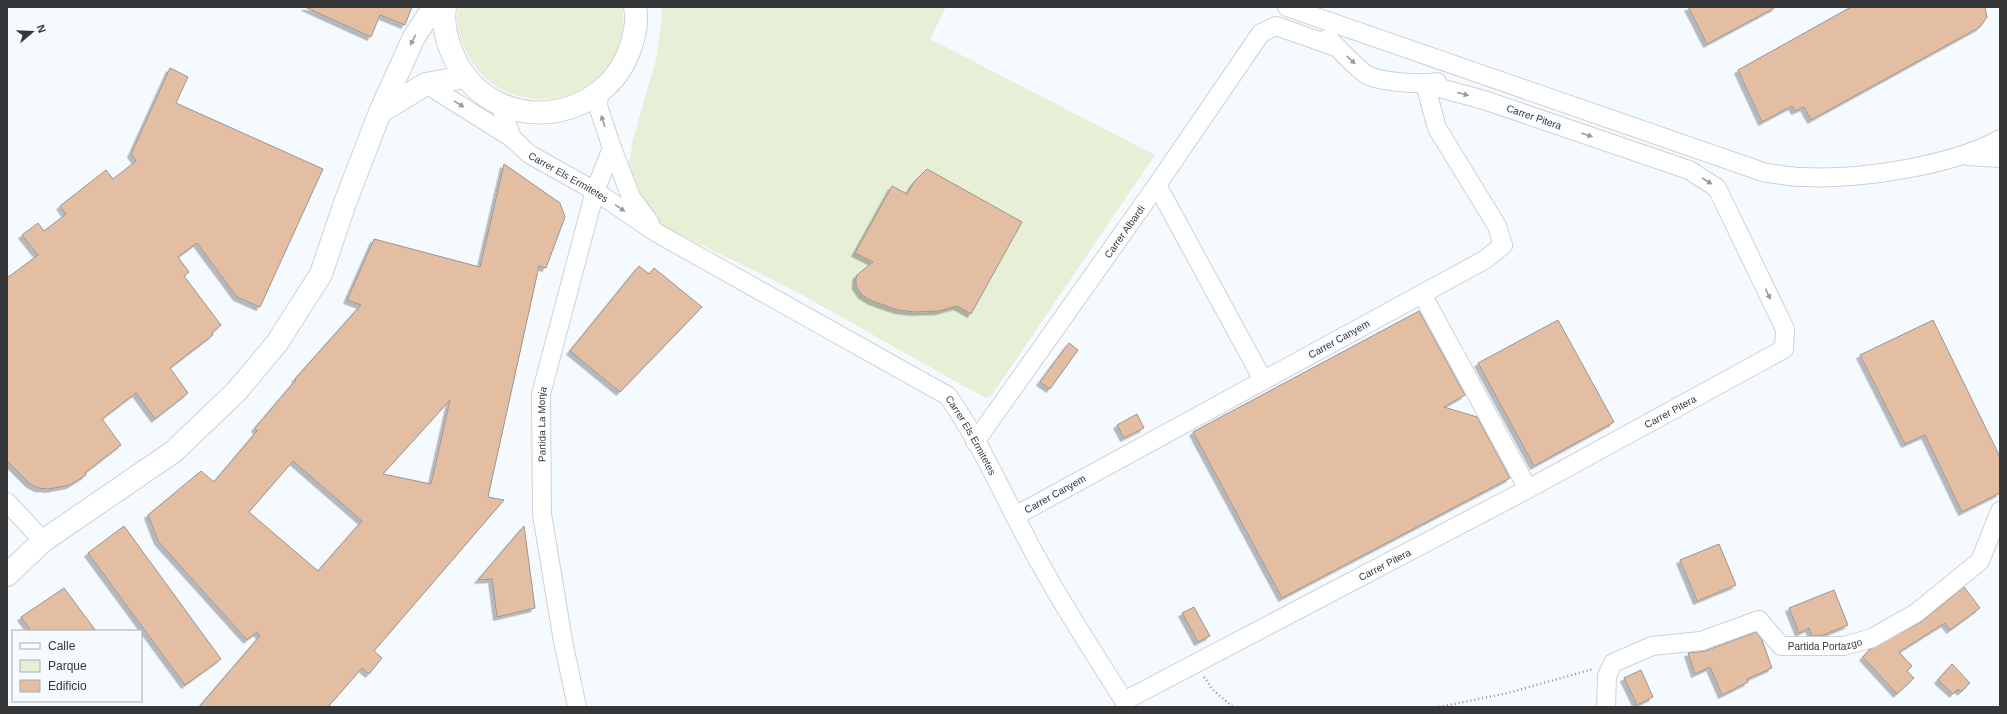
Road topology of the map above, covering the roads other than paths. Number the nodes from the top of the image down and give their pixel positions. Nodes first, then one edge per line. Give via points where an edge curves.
1 (434, 7) edge
2 (445, 7) edge
3 (635, 7) edge
4 (1296, 10) edge
5 (1336, 46) junction
6 (1484, 75) junction
7 (465, 77) junction
8 (426, 84) junction
9 (1425, 84) junction
10 (599, 93) junction
11 (500, 104) junction
12 (380, 112) junction
13 (512, 138) junction
14 (2000, 139) edge
15 (612, 148) junction
16 (1963, 156) junction
17 (2000, 158) edge
18 (1157, 185) junction
19 (596, 191) junction
20 (658, 233) junction
21 (1422, 294) junction
22 (1263, 380) junction
23 (975, 442) junction
24 (1528, 489) junction
25 (7, 502) edge
26 (2000, 511) edge
27 (1014, 516) junction
28 (43, 541) junction
29 (7, 575) edge
30 (1124, 701) joint
31 (577, 707) edge
32 (1606, 707) edge

1 -> 12 street via 414,37
2 - 7 street via 443,18 449,50
3 - 10 street via 635,35 627,57 615,77
4 - 5 street
4 - 6 street
5 -> 9 street via 1368,76
5 - 18 street, Carrer Albardi via 1276,26 1261,33
6 - 9 street
6 - 16 street via 1766,173 1802,177 1839,177 1906,168
7 - 8 street
7 - 11 street via 481,93
8 - 12 street
8 -> 13 street
9 - 21 street, Carrer Canyem via 1437,128 1497,226 1503,245 1486,259
9 -> 24 street, Carrer Pitera via 1484,100 1681,167 1717,188 1785,329 1784,349
10 - 11 street via 576,106 551,113 525,112
15 -> 10 street, Carrer Els Ermitetes via 598,106
11 - 13 street, Carrer Els Ermitetes
12 - 28 street via 345,203 322,274 277,343 236,392 173,452
13 - 19 street, Carrer Els Ermitetes via 529,154
14 - 16 street
15 - 19 street, Partida La Monja
15 - 20 street, Carrer Els Ermitetes via 632,197
16 - 17 street
18 - 22 street
18 - 23 street, Carrer Albardi
19 -> 20 street, Carrer Els Ermitetes
19 - 31 street, Partida La Monja via 541,394 542,514 563,642
20 - 23 street, Carrer Els Ermitetes via 948,396
21 - 22 street, Carrer Canyem
21 - 24 street
22 - 27 street, Carrer Canyem
23 - 27 street, Carrer Els Ermitetes
24 - 30 street, Carrer Pitera
25 - 28 street
26 - 32 street, Partida Portazgo via 1980,561 1916,613 1872,638 1844,646 1781,646 1759,620 1701,641 1652,646 1613,663 1607,676
27 - 30 street, Carrer Els Ermitetes via 1046,574
28 - 29 street

